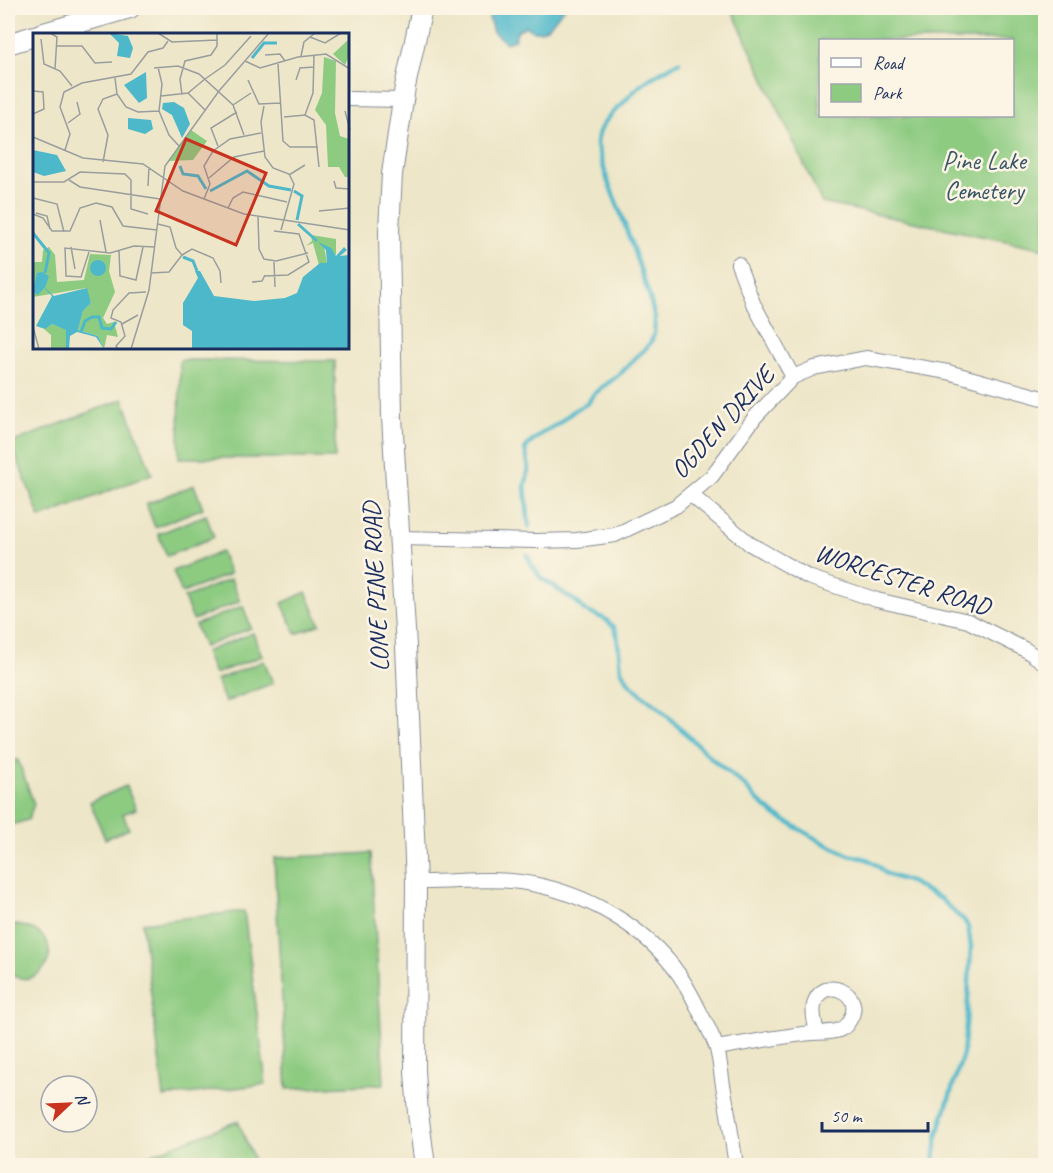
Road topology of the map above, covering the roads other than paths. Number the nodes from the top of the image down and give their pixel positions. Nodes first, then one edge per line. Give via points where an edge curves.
1 (130, 8) edge
2 (422, 8) edge
3 (43, 33) edge
4 (33, 36) edge
5 (8, 44) edge
6 (350, 99) edge
7 (403, 100) junction
8 (738, 264) dead end
9 (793, 377) junction
10 (1046, 399) edge
11 (690, 494) junction
12 (399, 538) junction
13 (1046, 663) edge
14 (416, 882) junction
15 (817, 1032) dead end
16 (717, 1048) junction
17 (425, 1166) edge
18 (736, 1166) edge

1 - 3 street
2 - 7 street, LONE PINE ROAD
4 - 5 street
6 - 7 street
7 - 12 street, LONE PINE ROAD via 392,174 389,231 392,417
8 - 9 street via 753,303
9 - 10 street, OGDEN DRIVE via 814,368 866,358 948,372
9 - 11 street, OGDEN DRIVE via 755,417 712,476
11 - 12 street, OGDEN DRIVE via 676,506 615,535 536,541
11 - 13 street, WORCESTER ROAD via 750,544 808,577 877,600 968,621
12 - 14 street, LONE PINE ROAD
14 - 16 street via 518,881 547,886 597,906 646,939 671,964 696,1003
14 - 17 street, LONE PINE ROAD via 415,1072
15 - 16 street
16 - 18 street

